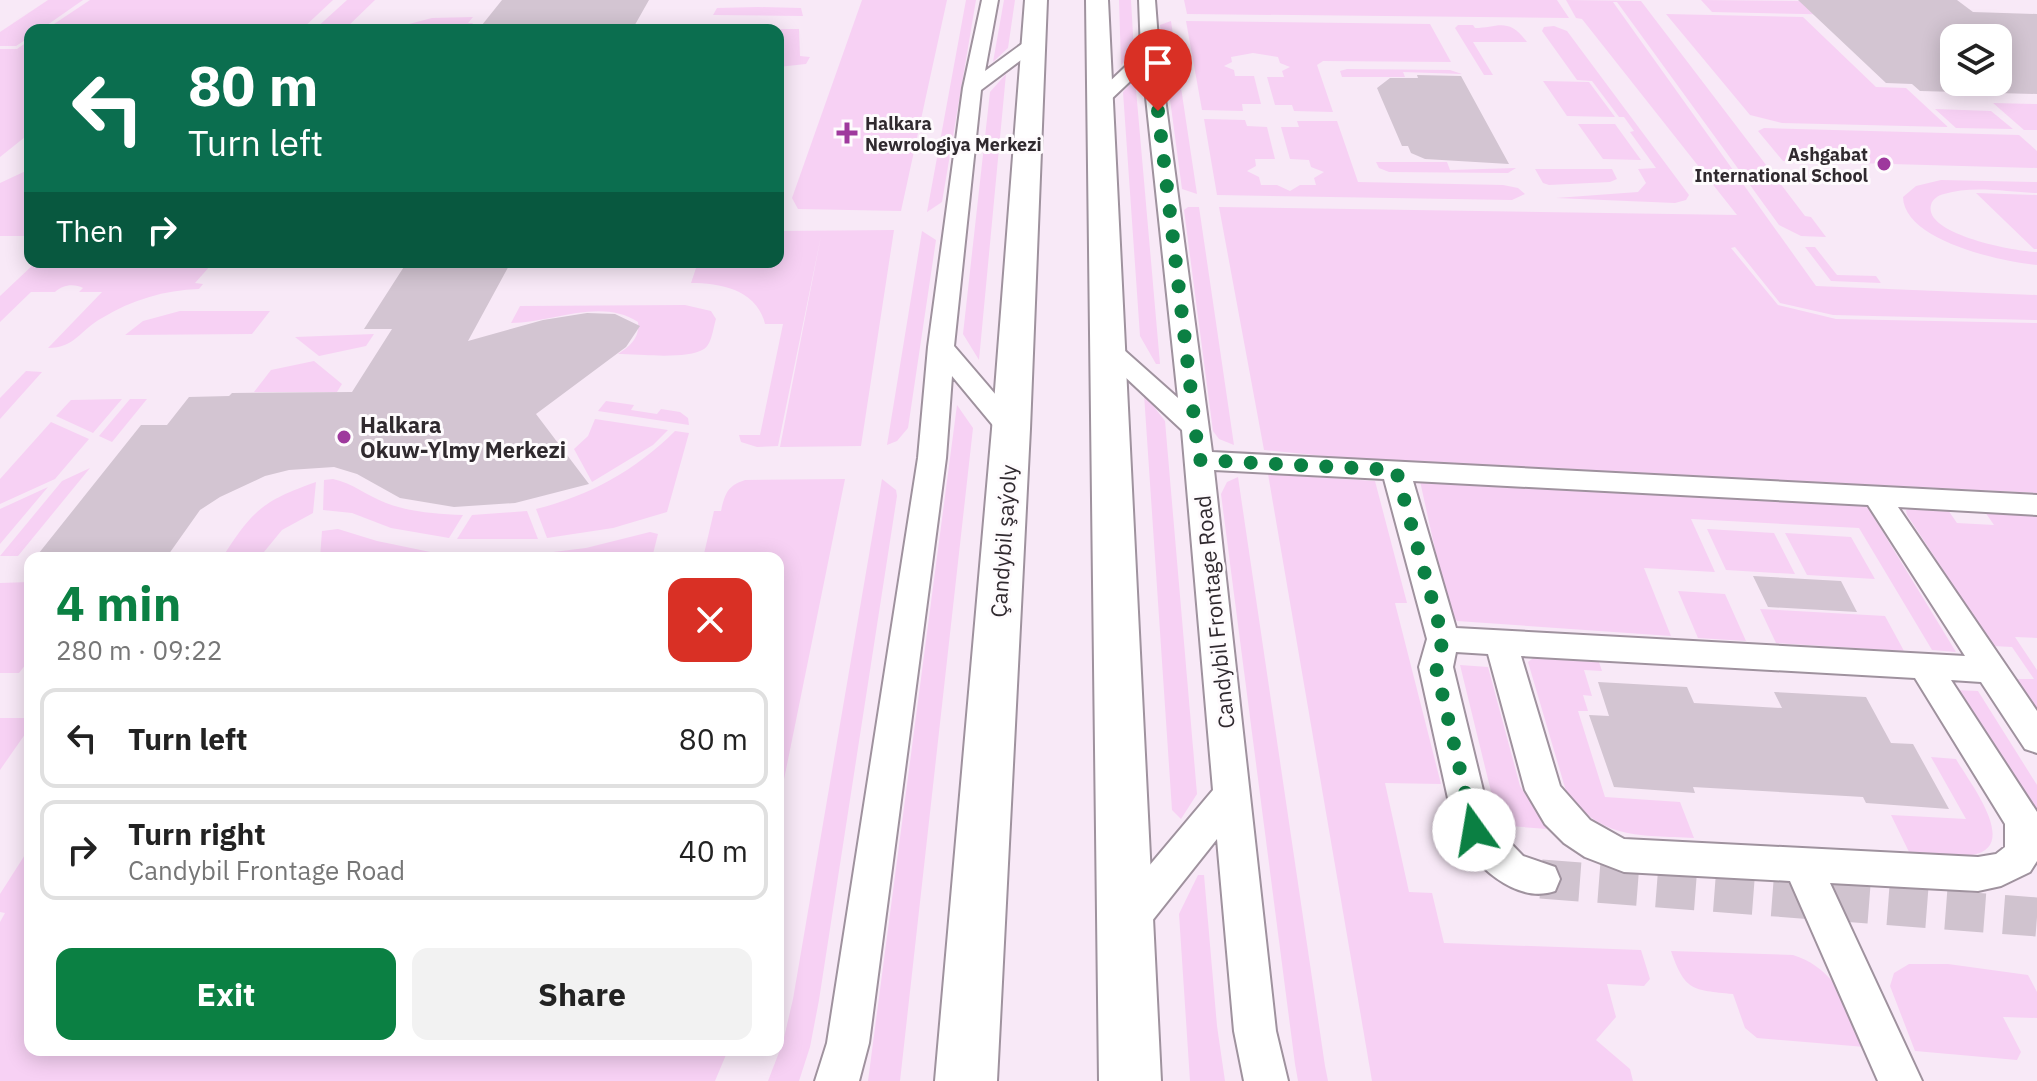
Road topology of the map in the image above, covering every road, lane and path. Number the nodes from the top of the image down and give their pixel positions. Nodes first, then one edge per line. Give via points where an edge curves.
1 (990, 0) edge
2 (1036, 0) edge
3 (1097, 0) edge
4 (1147, 0) edge
5 (1032, 45) junction
6 (1150, 53) junction
7 (972, 88) junction
8 (1098, 101) junction
9 (941, 347) junction
10 (1106, 347) junction
11 (1195, 427) junction
12 (1011, 429) junction
13 (1199, 460) junction
14 (1396, 470) junction
15 (1876, 496) junction
16 (2037, 505) edge
17 (1443, 639) junction
18 (1501, 643) junction
19 (1925, 667) junction
20 (1991, 670) junction
21 (2037, 739) edge
22 (1232, 794) junction
23 (1802, 865) junction
24 (1541, 879) tunnel mouth
25 (1125, 924) junction
26 (837, 1081) edge
27 (966, 1081) edge
28 (1130, 1081) edge
29 (1266, 1081) edge
30 (1900, 1081) edge

1 - 7 street
2 - 5 main road, Çandybil şaýoly
3 - 8 main road
4 - 6 street, Candybil Frontage Road
5 - 7 street
5 - 12 main road, Çandybil şaýoly
6 - 8 street
6 - 11 street, Candybil Frontage Road
7 - 9 street
8 - 10 main road
9 - 12 street
9 - 26 street via 927,490 848,1043
10 - 11 street
10 - 25 main road
11 - 13 street, Candybil Frontage Road
12 - 27 main road, Çandybil şaýoly
13 - 14 street
13 - 22 street, Candybil Frontage Road
14 - 15 street
14 - 17 street
15 - 16 street
15 - 20 street
17 - 18 street
17 - 24 street via 1436,667 1474,830 1510,868
18 - 19 street
18 - 23 street via 1543,790 1577,834 1624,856
19 - 20 street
19 - 23 street via 2023,821 2027,843 2019,860 2002,871 1978,874
20 - 21 street
22 - 25 street
22 - 29 street, Candybil Frontage Road via 1255,1031
23 - 30 street
25 - 28 main road

